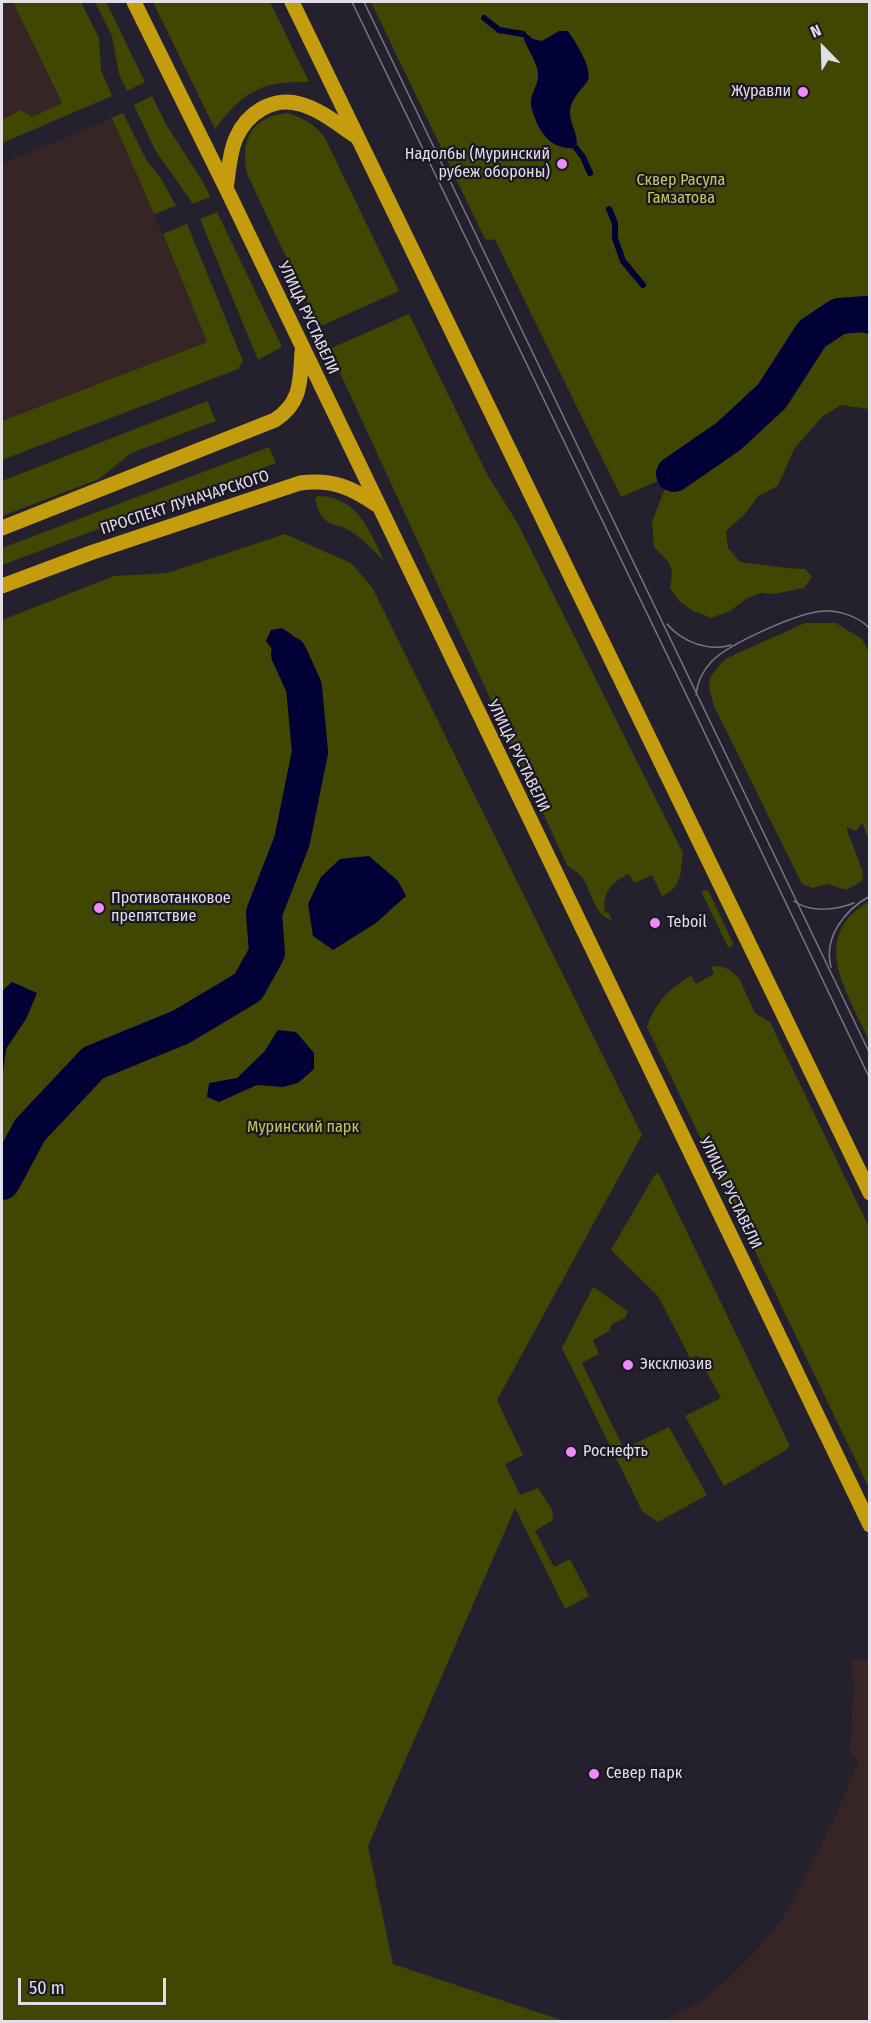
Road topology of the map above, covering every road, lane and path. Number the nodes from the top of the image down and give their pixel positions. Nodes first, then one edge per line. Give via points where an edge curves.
1 (134, 2) edge
2 (292, 2) edge
3 (357, 137) junction
4 (226, 188) junction
5 (302, 349) junction
6 (378, 506) junction
7 (2, 528) edge
8 (2, 586) edge
9 (870, 1193) edge
10 (870, 1525) edge

1 - 4 main road, УЛИЦА РУСТАВЕЛИ
2 - 3 main road
3 - 4 main road via 300,104 281,102 263,107 248,119 236,138
3 - 9 main road
4 - 5 main road, УЛИЦА РУСТАВЕЛИ
5 - 6 main road, УЛИЦА РУСТАВЕЛИ
5 - 7 main road via 300,390 286,413 275,420
6 - 8 main road, ПРОСПЕКТ ЛУНАЧАРСКОГО via 357,491 333,483 300,483
6 - 10 main road, УЛИЦА РУСТАВЕЛИ

